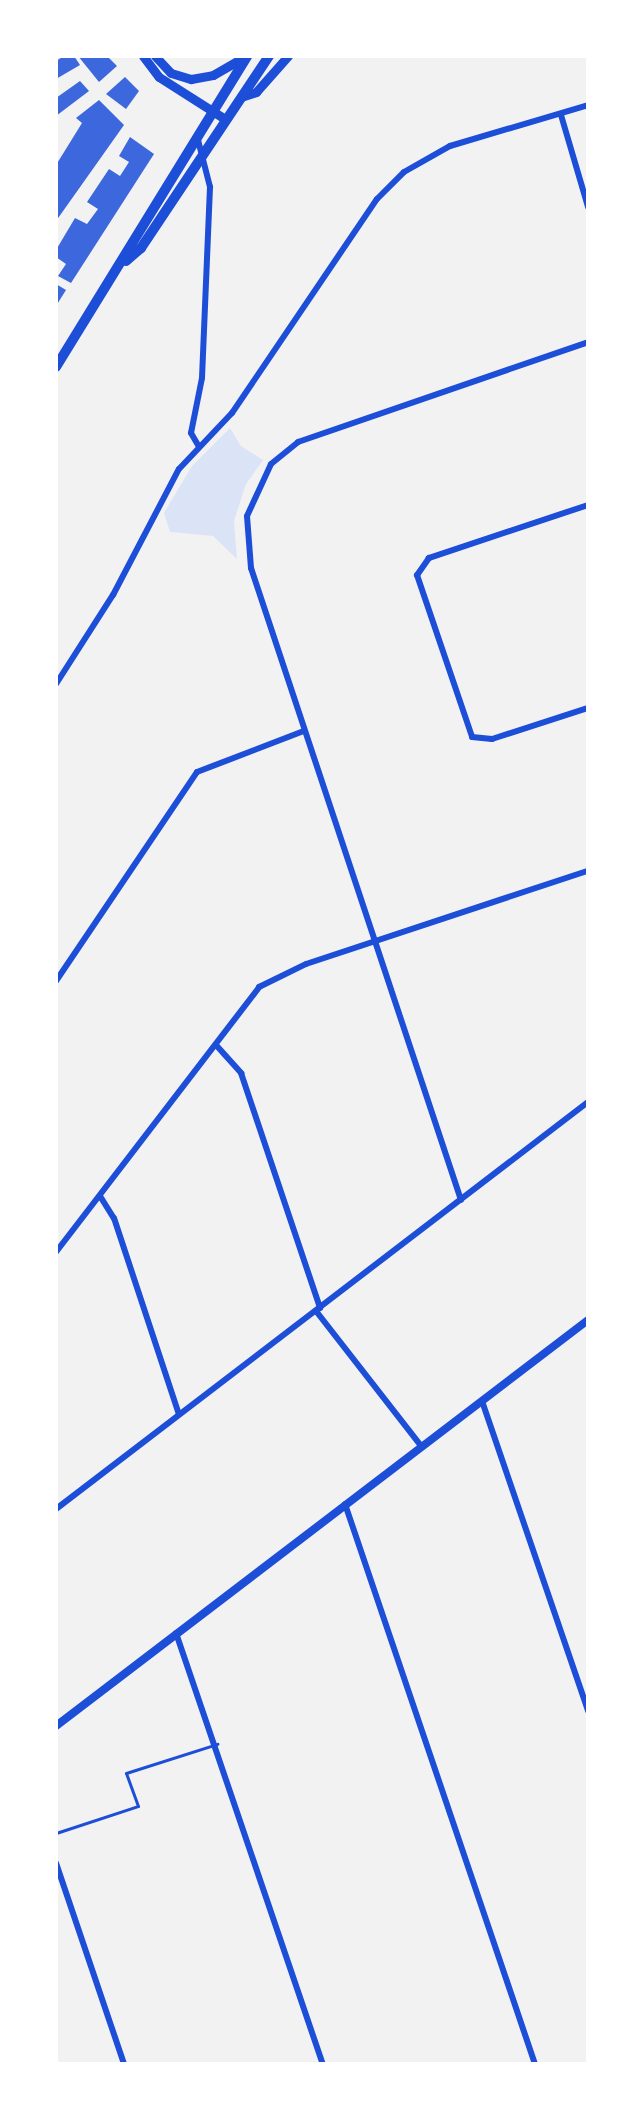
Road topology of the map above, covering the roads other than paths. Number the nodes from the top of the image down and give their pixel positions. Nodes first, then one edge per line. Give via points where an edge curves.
1 (143, 56) edge
2 (155, 56) edge
3 (246, 56) edge
4 (269, 56) edge
5 (288, 56) edge
6 (240, 97) junction
7 (588, 105) edge
8 (211, 110) junction
9 (561, 115) junction
10 (225, 119) junction
11 (196, 135) junction
12 (202, 156) junction
13 (588, 207) edge
14 (124, 262) junction
15 (588, 342) edge
16 (56, 367) edge
17 (199, 447) junction
18 (588, 505) edge
19 (56, 684) edge
20 (588, 708) edge
21 (304, 731) junction
22 (588, 871) edge
23 (375, 941) junction
24 (56, 981) edge
25 (216, 1045) junction
26 (588, 1102) edge
27 (100, 1196) junction
28 (461, 1200) junction
29 (56, 1252) edge
30 (318, 1309) junction
31 (588, 1320) edge
32 (482, 1401) junction
33 (179, 1414) junction
34 (421, 1446) junction
35 (345, 1504) junction
36 (56, 1509) edge
37 (176, 1633) junction
38 (588, 1711) edge
39 (56, 1726) edge
40 (217, 1744) junction
41 (56, 1833) edge
42 (56, 1863) edge
43 (124, 2064) edge
44 (323, 2064) edge
45 (535, 2064) edge

1 - 8 main road via 159,77
2 - 3 main road via 171,73 191,79 213,75
3 - 8 main road
4 - 6 main road
5 - 6 main road via 256,92
6 - 10 main road
7 - 9 street
8 - 10 main road
8 - 11 main road
9 - 13 street
9 - 17 street via 450,146 393,182 360,221 232,413
10 - 12 main road
11 - 12 street
11 - 14 main road via 130,241
12 - 14 main road via 141,248
12 - 17 street via 209,178 202,378 191,433
14 - 16 main road
15 - 21 street via 342,423 284,452 251,500 246,536 251,568
17 - 19 street via 174,478 113,595
18 - 20 street via 429,558 417,575 472,737 492,739
21 - 23 street
21 - 24 street via 197,772
22 - 23 street
23 - 25 street via 270,980 248,997
23 - 28 street
25 - 27 street
25 - 30 street via 241,1073
26 - 28 street
27 - 29 street
27 - 33 street via 114,1218
28 - 30 street
30 - 33 street
30 - 34 street
31 - 32 street
32 - 34 street
32 - 38 street
33 - 36 street
34 - 35 street
35 - 37 street
35 - 45 street
37 - 39 street
37 - 40 street
40 - 41 lane via 126,1773 138,1806
40 - 44 street
42 - 43 street

